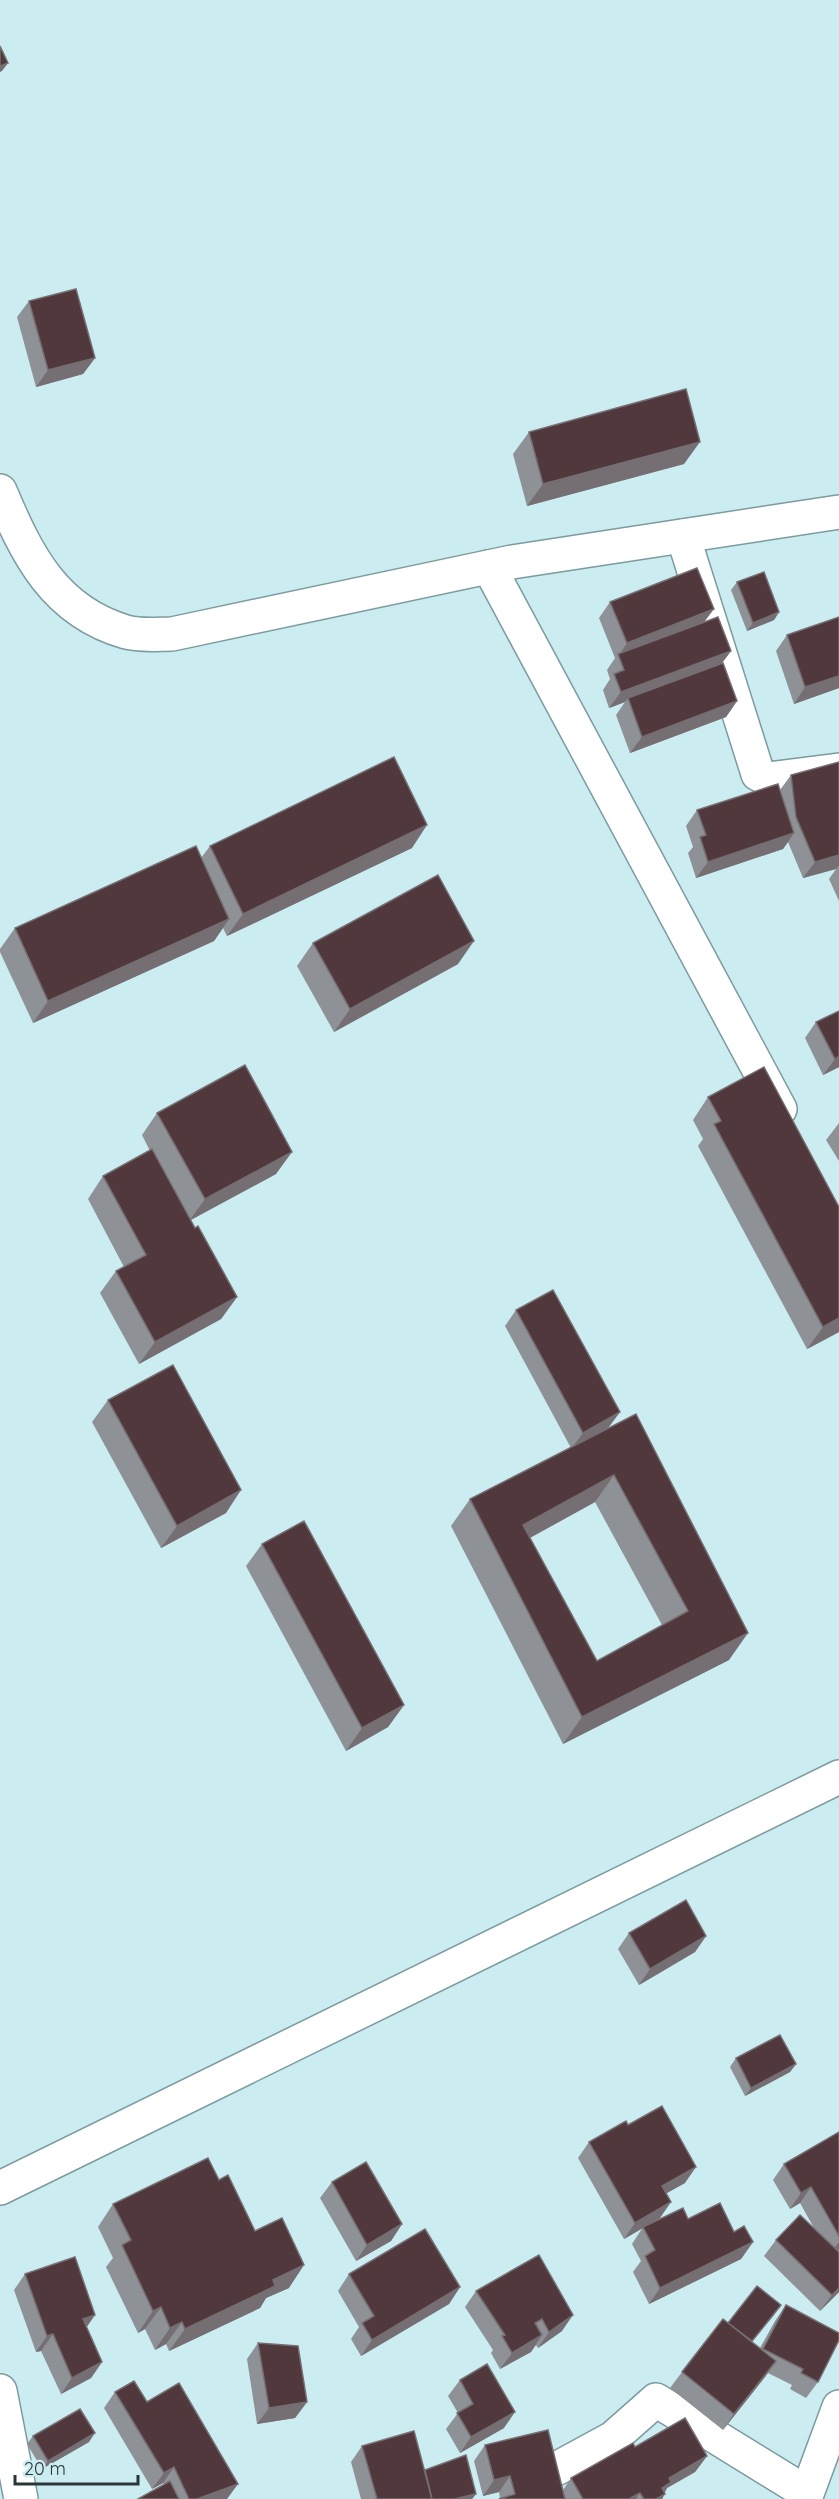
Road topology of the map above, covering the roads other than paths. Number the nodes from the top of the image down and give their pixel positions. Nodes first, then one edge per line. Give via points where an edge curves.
1 (0, 491) edge
2 (839, 513) edge
3 (683, 536) junction
4 (489, 567) junction
5 (839, 770) edge
6 (794, 1135) edge
7 (839, 1777) edge
8 (0, 2188) edge
9 (0, 2391) edge
10 (839, 2408) edge
11 (556, 2469) edge
12 (806, 2496) edge
13 (21, 2499) edge

1 - 4 street via 21,541 44,577 80,613 128,632 172,634
2 - 3 street
3 - 4 street
3 - 5 street via 758,774 768,779
4 - 6 street
7 - 8 street
9 - 13 street
10 - 12 street
11 - 12 street via 613,2438 656,2400

